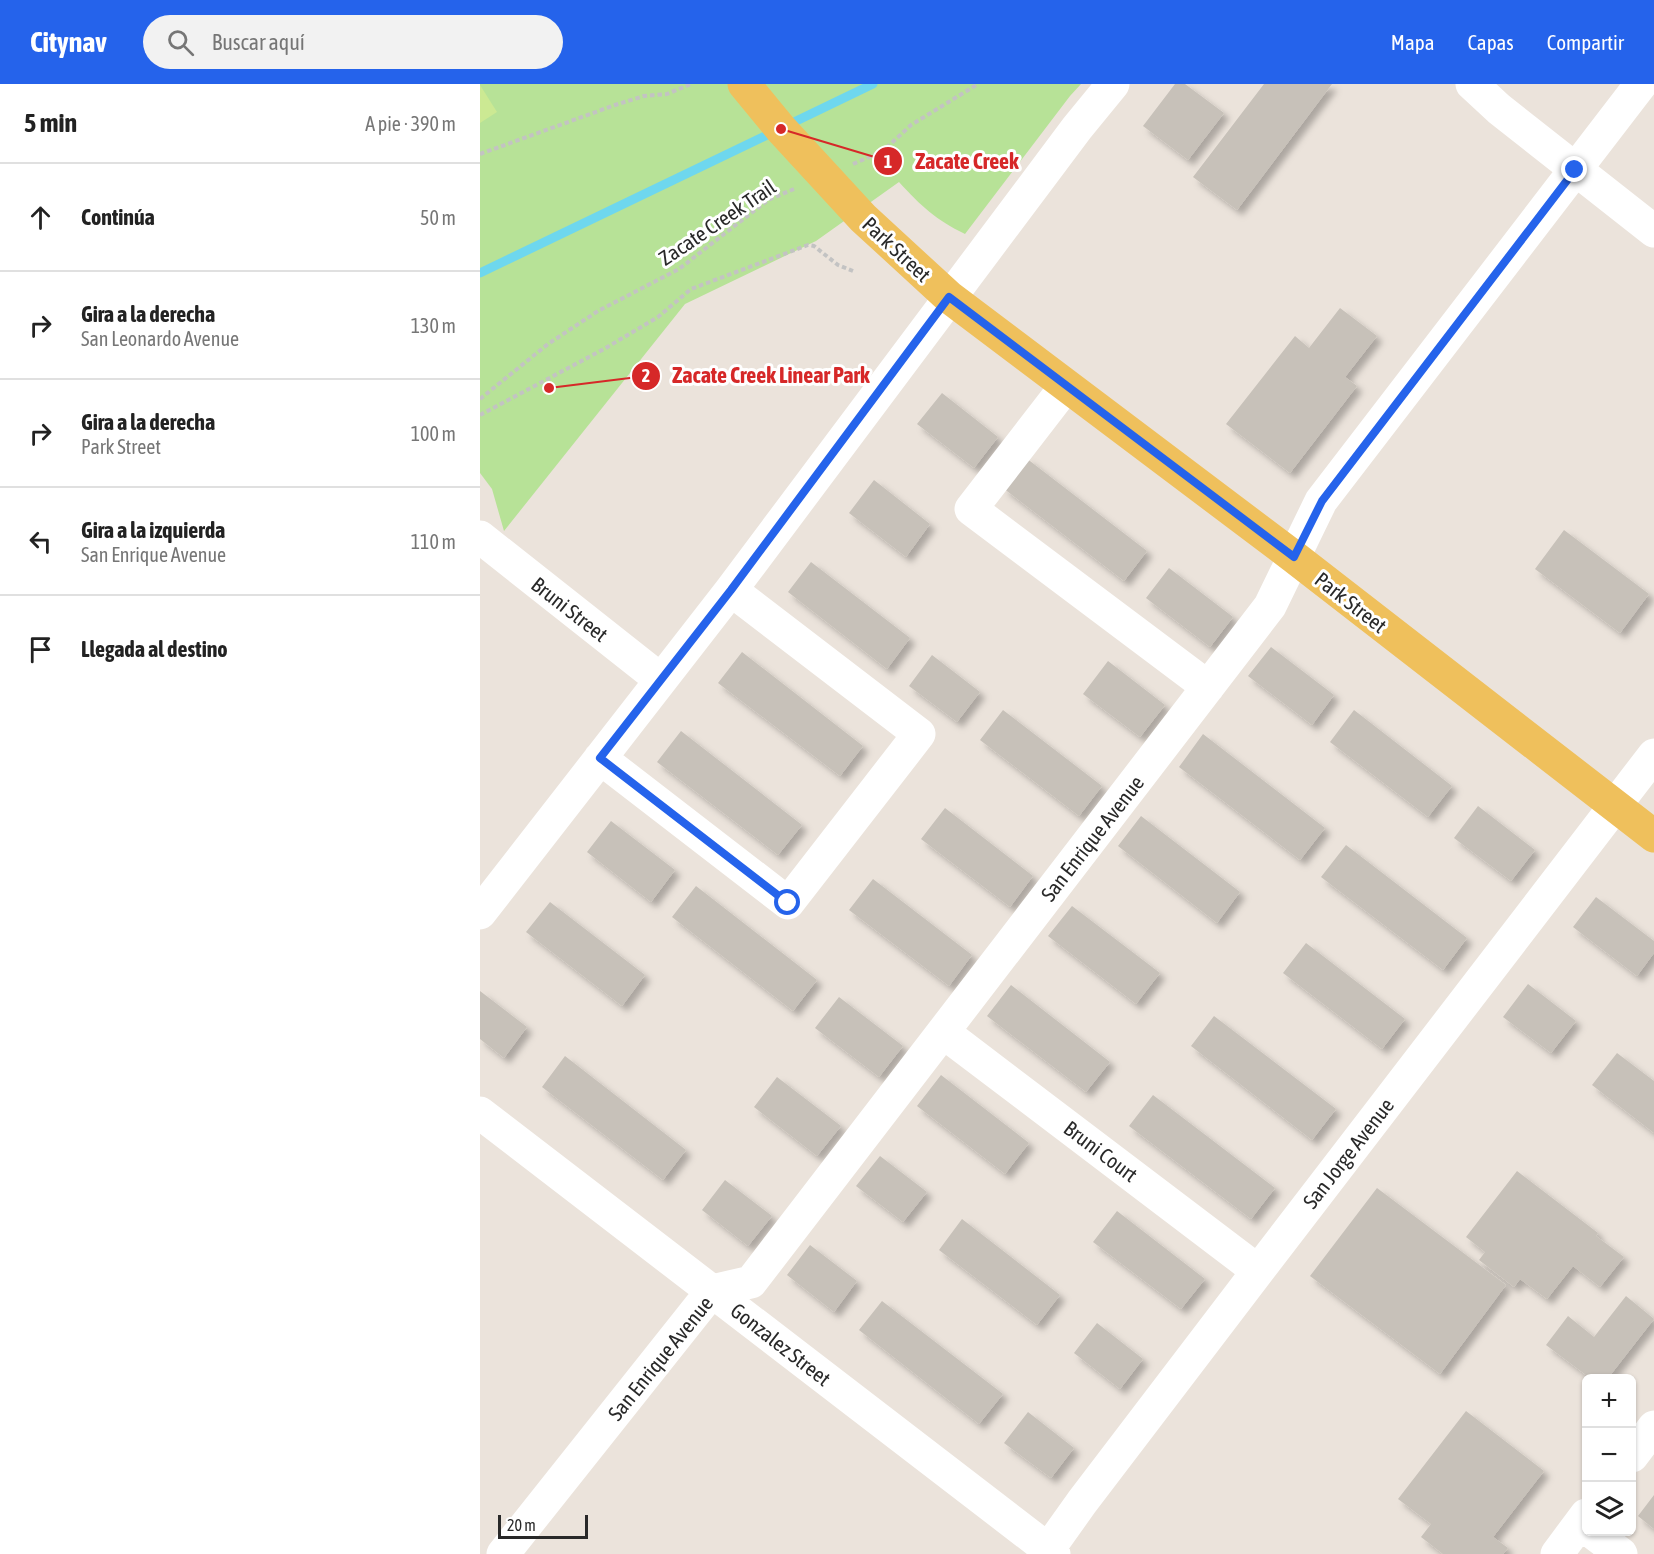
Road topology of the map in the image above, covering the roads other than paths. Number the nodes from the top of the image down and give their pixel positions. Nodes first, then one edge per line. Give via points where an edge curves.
1 (744, 84) edge
2 (1113, 84) edge
3 (1472, 84) edge
4 (1641, 84) edge
5 (1575, 170) junction
6 (1654, 231) edge
7 (949, 297) junction
8 (1066, 386) junction
9 (480, 537) edge
10 (1294, 557) junction
11 (731, 590) junction
12 (661, 680) junction
13 (1208, 687) junction
14 (1654, 754) edge
15 (600, 758) junction
16 (1615, 806) junction
17 (1654, 836) edge
18 (480, 913) edge
19 (943, 1032) junction
20 (480, 1113) edge
21 (1258, 1271) junction
22 (712, 1291) junction
23 (1654, 1427) edge
24 (1636, 1451) edge
25 (1582, 1529) edge
26 (1601, 1536) edge
27 (1049, 1552) edge
28 (503, 1554) edge
29 (1557, 1554) edge
30 (1621, 1554) edge

1 - 7 main road, Park Street via 863,218
2 - 7 street
3 - 5 street
4 - 5 street, San Enrique Avenue
5 - 6 street
5 - 10 street, San Enrique Avenue via 1322,501
7 - 8 main road, Park Street
7 - 11 street
8 - 10 main road, Park Street
8 - 13 street via 971,509
9 - 12 street, Bruni Street
10 - 13 street, San Enrique Avenue via 1270,606
10 - 16 main road, Park Street
11 - 12 street
11 - 15 street via 920,734 788,903
12 - 15 street
13 - 19 street, San Enrique Avenue
14 - 16 street, San Jorge Avenue
15 - 18 street
16 - 17 main road, Park Street
16 - 21 street, San Jorge Avenue
19 - 21 street, Bruni Court
19 - 22 street, San Enrique Avenue via 751,1282
20 - 22 street, Gonzalez Street
21 - 27 street, San Jorge Avenue via 1082,1502
22 - 27 street, Gonzalez Street
22 - 28 street, San Enrique Avenue
23 - 24 street
25 - 29 street
26 - 30 street

